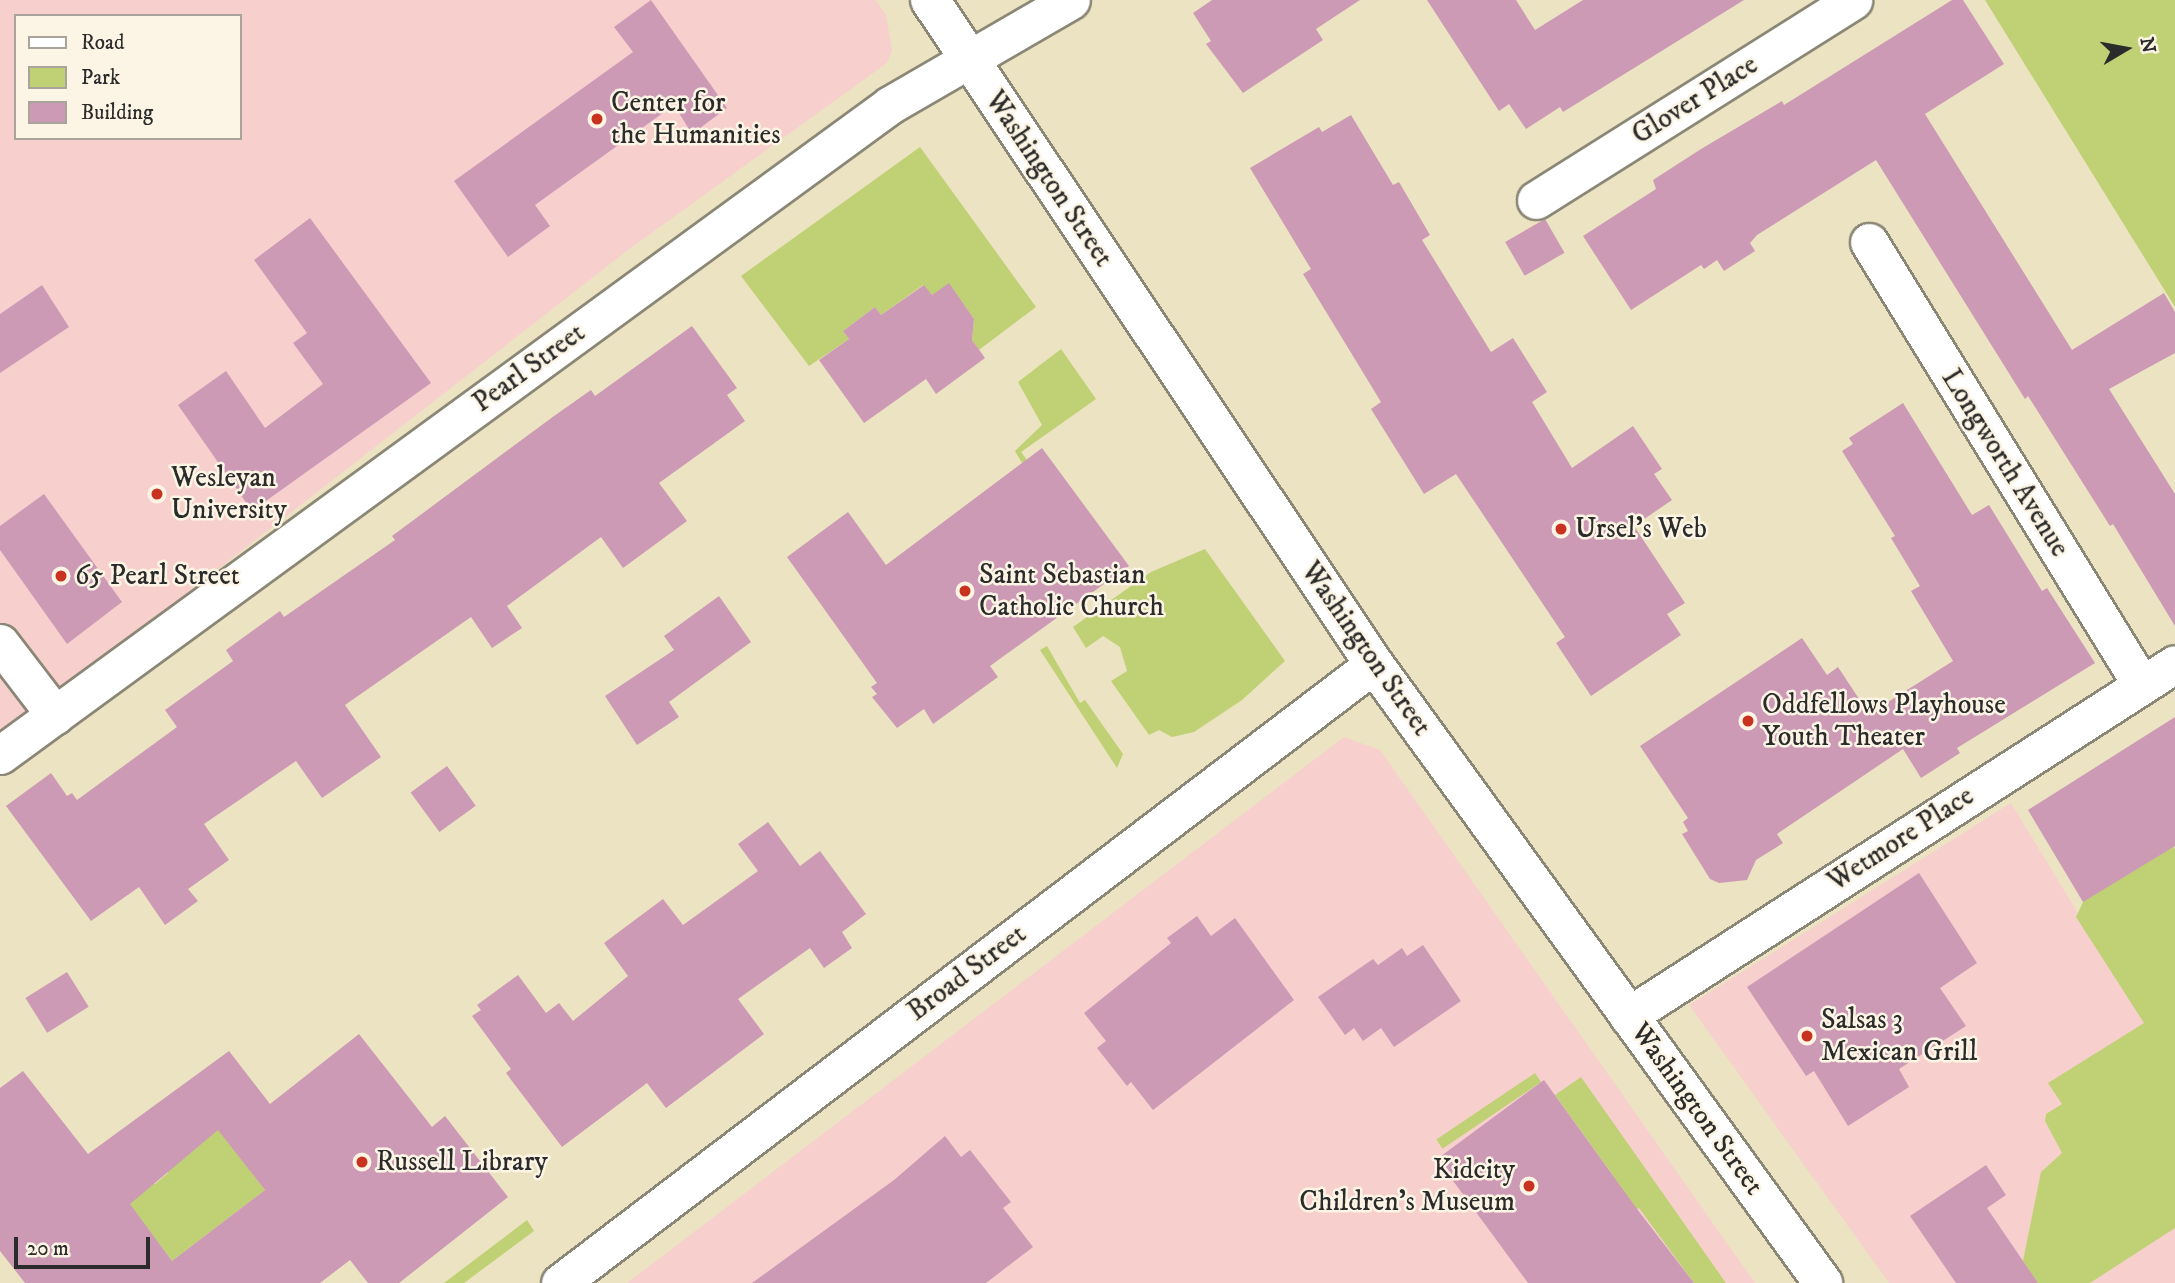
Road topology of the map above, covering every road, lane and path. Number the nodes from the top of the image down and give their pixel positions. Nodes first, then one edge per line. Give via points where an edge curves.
1 (930, 0) edge
2 (1071, 0) edge
3 (1853, 0) edge
4 (968, 58) junction
5 (1536, 200) dead end
6 (1869, 242) dead end
7 (0, 643) edge
8 (2175, 663) edge
9 (1374, 664) junction
10 (2141, 684) junction
11 (55, 715) junction
12 (0, 755) edge
13 (1628, 1016) junction
14 (560, 1283) edge
15 (1823, 1283) edge

1 - 4 highway, Washington Street
2 - 4 street, Pearl Street
3 - 5 street, Glover Place
4 - 9 highway, Washington Street
4 - 11 street, Pearl Street via 890,105
6 - 10 street, Longworth Avenue
7 - 11 street
8 - 10 street, Wetmore Place
9 - 13 highway, Washington Street
9 - 14 street, Broad Street
10 - 13 street, Wetmore Place
11 - 12 street, Pearl Street
13 - 15 highway, Washington Street

